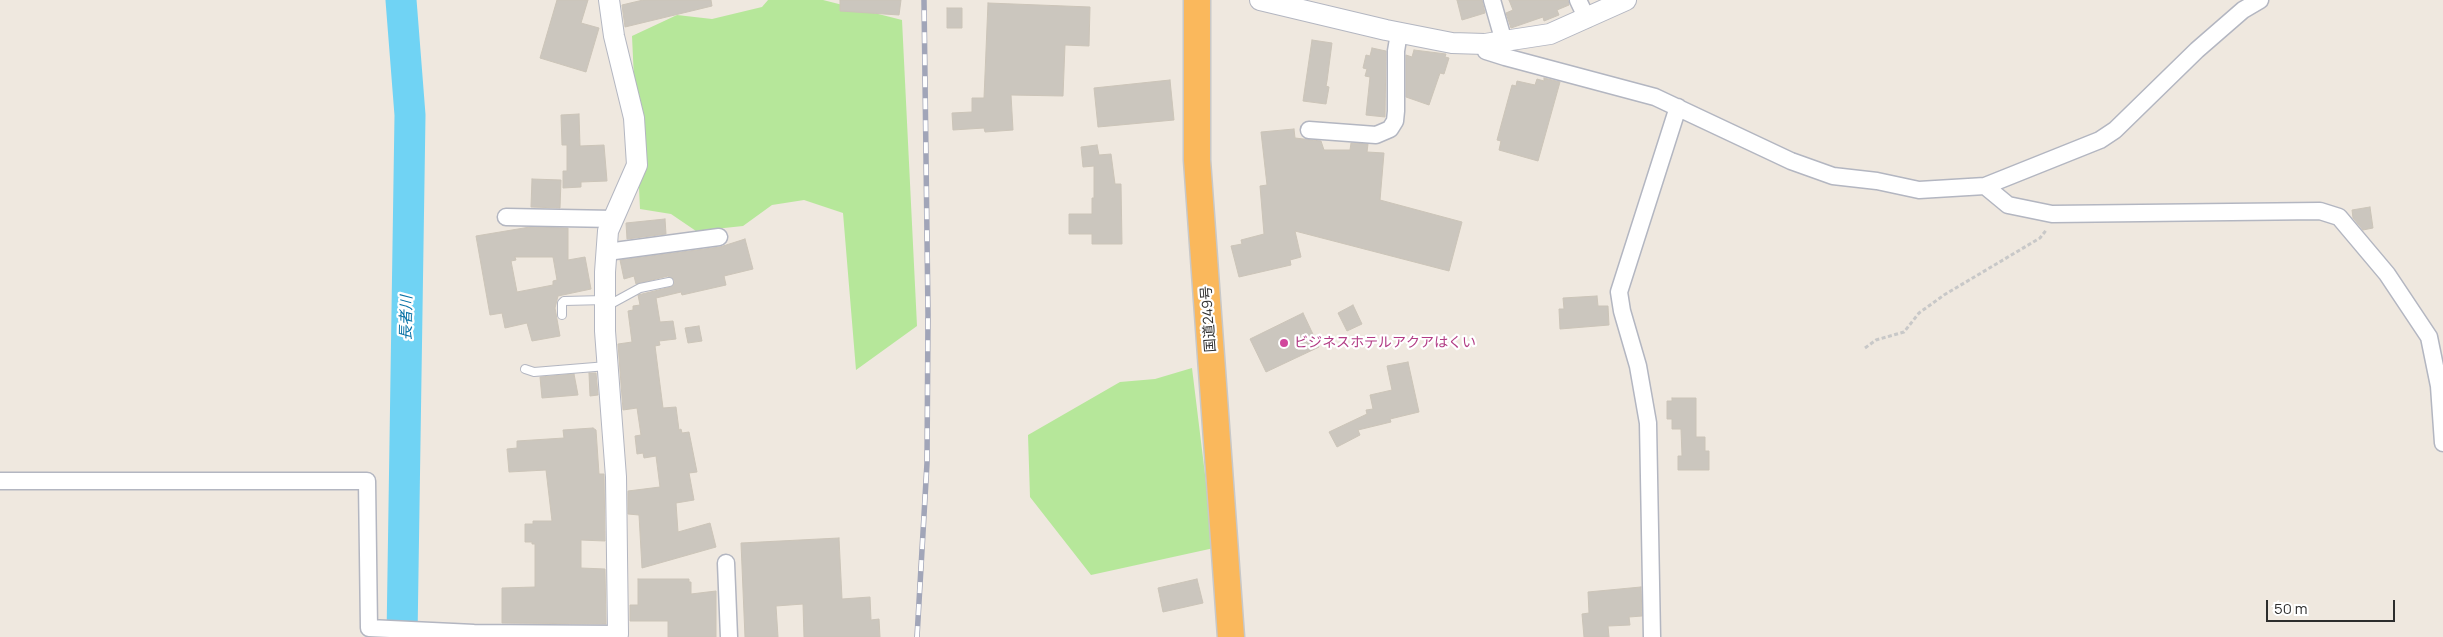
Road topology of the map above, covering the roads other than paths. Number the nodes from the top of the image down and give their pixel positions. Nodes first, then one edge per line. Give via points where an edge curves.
1 (609, 0) edge
2 (1198, 0) edge
3 (1260, 0) edge
4 (1492, 0) edge
5 (1578, 0) edge
6 (1626, 0) edge
7 (2260, 0) edge
8 (1587, 19) junction
9 (1399, 33) junction
10 (1495, 43) junction
11 (1678, 107) junction
12 (1309, 130) dead end
13 (1985, 186) junction
14 (506, 217) dead end
15 (614, 219) junction
16 (718, 237) dead end
17 (607, 252) junction
18 (669, 282) dead end
19 (605, 303) junction
20 (562, 315) dead end
21 (607, 366) junction
22 (524, 369) dead end
23 (2443, 443) edge
24 (0, 481) edge
25 (726, 563) dead end
26 (618, 636) edge
27 (729, 637) edge
28 (1232, 637) edge
29 (1652, 637) edge

1 - 15 street via 614,36 634,118 637,165
2 - 28 highway, 国道249号 via 1196,160
3 - 9 street
4 - 10 street
5 - 8 street
6 - 8 street
7 - 13 street via 2243,10 2197,50 2115,130 2100,140
8 - 10 street via 1550,34
9 - 10 street via 1452,43
9 - 12 street via 1396,111 1390,129 1376,135
10 - 11 street via 1486,51 1655,96
11 - 13 street via 1791,161 1833,176 1919,190
11 - 29 street via 1619,292 1638,366 1648,423
13 - 23 street via 2008,205 2052,214 2320,211 2338,217 2387,274 2429,337 2438,386
14 - 15 street
15 - 17 street via 608,231
16 - 17 street
17 - 19 street
18 - 19 lane via 640,288
19 - 20 lane via 564,301
19 - 21 street
21 - 22 lane via 534,372
21 - 26 street via 616,477
24 - 26 street via 367,481 368,628
25 - 27 street

